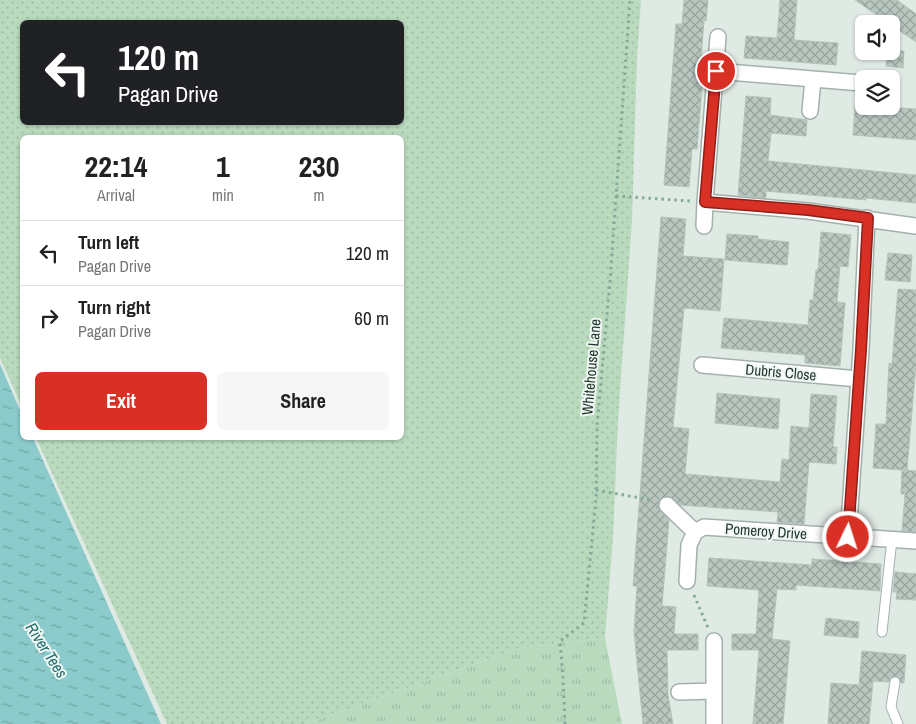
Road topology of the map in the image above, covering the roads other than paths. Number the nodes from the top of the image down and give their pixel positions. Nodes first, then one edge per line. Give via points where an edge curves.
1 (718, 37) dead end
2 (716, 71) junction
3 (813, 79) junction
4 (855, 82) edge
5 (810, 111) dead end
6 (705, 202) junction
7 (868, 218) junction
8 (704, 226) dead end
9 (916, 226) edge
10 (702, 365) dead end
11 (859, 379) junction
12 (666, 505) road end
13 (695, 532) junction
14 (848, 537) junction
15 (892, 539) junction
16 (916, 541) edge
17 (687, 581) road end
18 (882, 632) dead end
19 (714, 641) road end
20 (895, 682) dead end
21 (714, 691) junction
22 (679, 692) dead end
23 (714, 724) edge
24 (898, 724) edge

1 - 2 street
2 - 3 street
2 - 6 street
3 - 4 street
3 - 5 street
6 - 7 street
6 - 8 street
7 - 9 street
7 - 11 street
10 - 11 street, Dubris Close
11 - 14 street
12 - 13 street
13 - 14 street, Pomeroy Drive via 704,527
13 - 17 street via 689,545
14 - 15 street, Pomeroy Drive
15 - 16 street, Pomeroy Drive
15 - 18 lane
19 - 21 street
20 - 24 lane via 891,707
21 - 22 street
21 - 23 street

